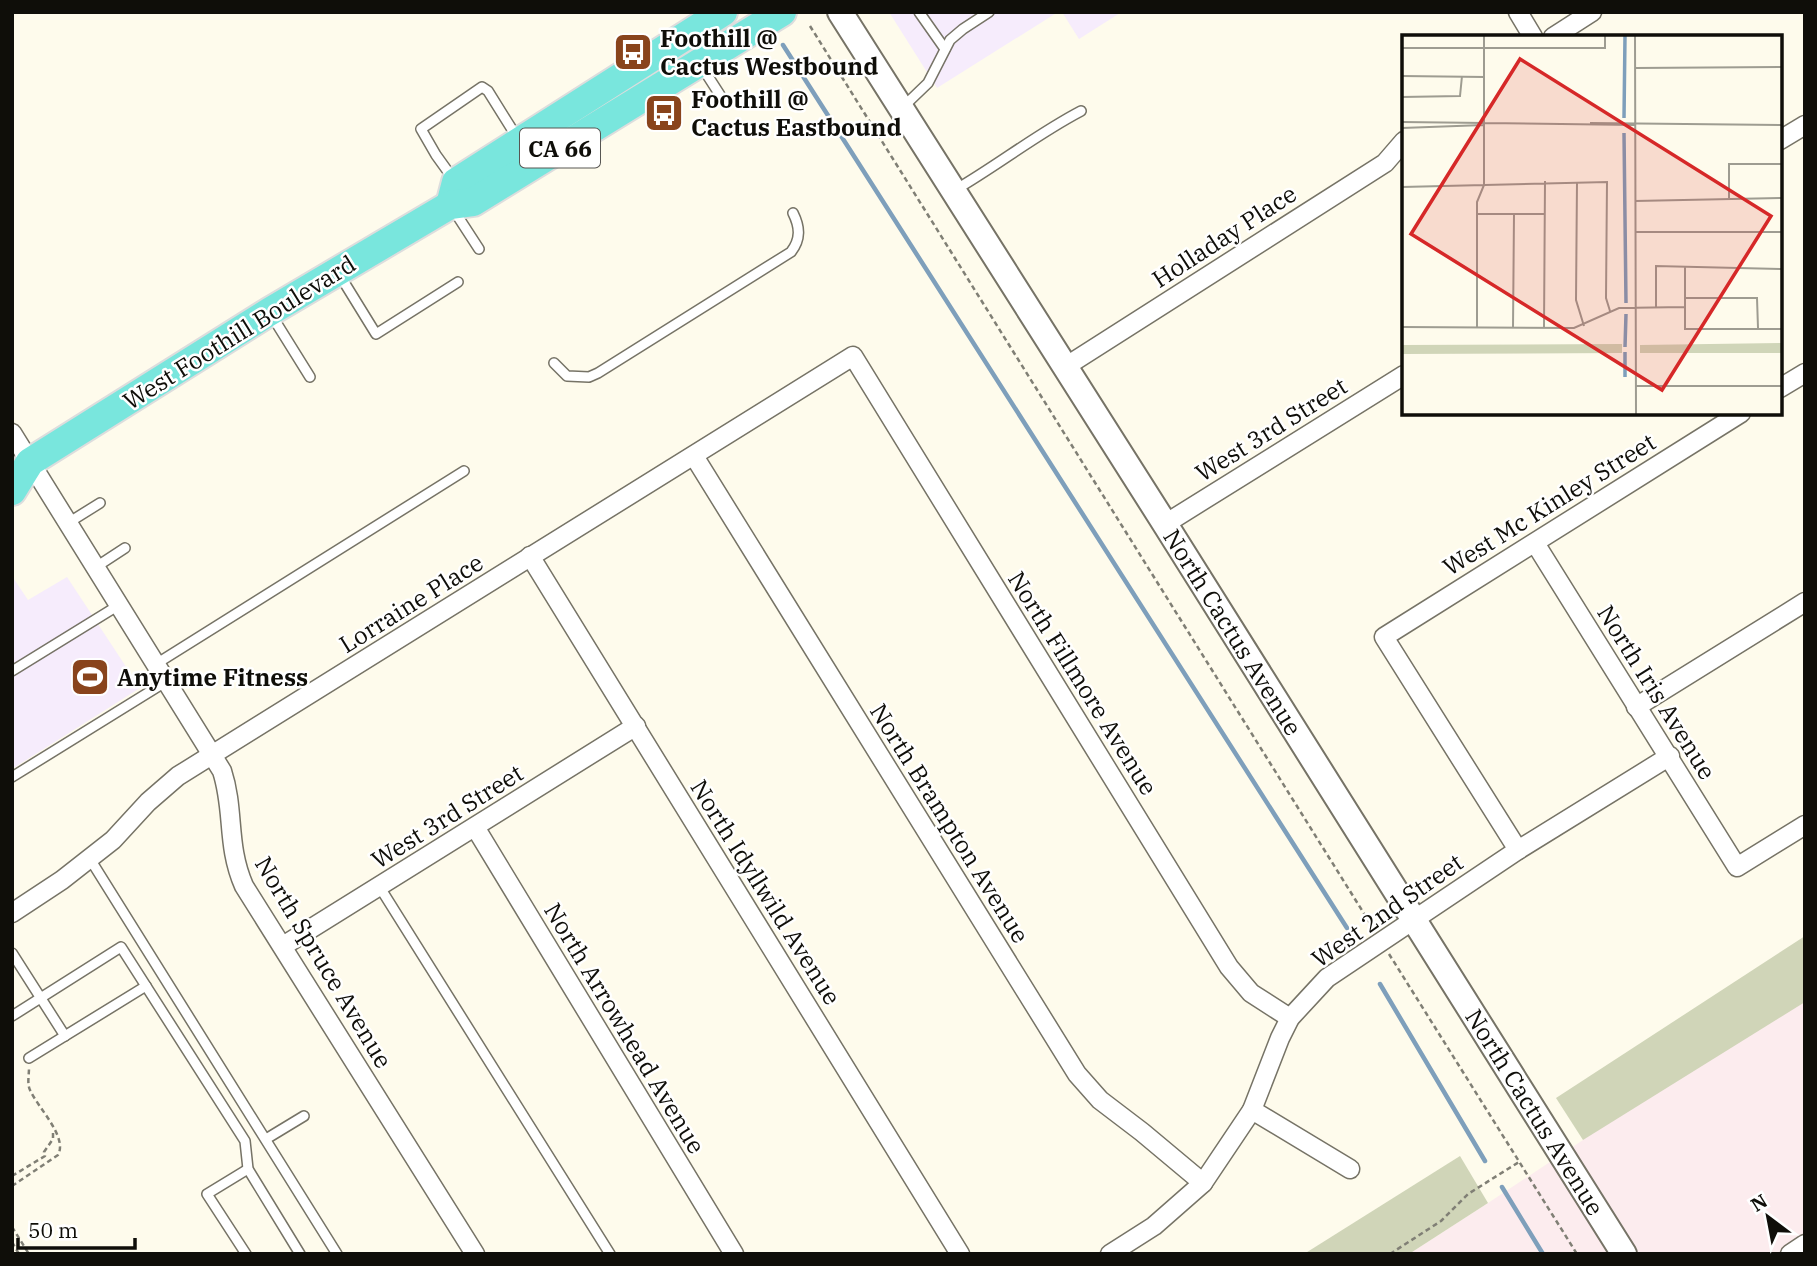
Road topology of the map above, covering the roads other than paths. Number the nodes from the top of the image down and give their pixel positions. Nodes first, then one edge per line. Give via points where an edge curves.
1 (723, 12) edge
2 (782, 12) edge
3 (839, 12) edge
4 (919, 12) edge
5 (989, 12) edge
6 (1518, 12) edge
7 (1592, 12) edge
8 (1532, 35) edge
9 (1556, 35) edge
10 (943, 53) junction
11 (700, 63) junction
12 (720, 95) dead end
13 (901, 109) junction
14 (1081, 111) dead end
15 (1805, 125) edge
16 (1782, 139) edge
17 (519, 141) junction
18 (1402, 143) edge
19 (953, 191) junction
20 (453, 193) junction
21 (793, 213) dead end
22 (479, 249) dead end
23 (337, 272) junction
24 (457, 282) dead end
25 (269, 312) junction
26 (853, 356) joint
27 (554, 363) dead end
28 (1065, 367) junction
29 (1805, 373) edge
30 (1402, 376) edge
31 (310, 377) dead end
32 (1782, 387) edge
33 (1738, 415) edge
34 (12, 433) edge
35 (694, 456) junction
36 (21, 461) edge
37 (464, 471) dead end
38 (12, 491) edge
39 (100, 503) dead end
40 (68, 523) junction
41 (1165, 524) junction
42 (1535, 542) junction
43 (125, 548) dead end
44 (530, 556) junction
45 (96, 567) junction
46 (1805, 602) edge
47 (119, 605) junction
48 (156, 664) junction
49 (12, 671) edge
50 (167, 681) junction
51 (1636, 707) junction
52 (636, 726) junction
53 (1670, 756) junction
54 (214, 757) junction
55 (12, 777) edge
56 (1805, 825) edge
57 (475, 827) junction
58 (1518, 850) junction
59 (90, 859) junction
60 (379, 886) junction
61 (12, 914) edge
62 (1415, 920) junction
63 (283, 946) junction
64 (12, 953) edge
65 (146, 986) junction
66 (41, 998) junction
67 (12, 1016) edge
68 (1290, 1018) junction
69 (65, 1036) junction
70 (29, 1058) road end
71 (1252, 1110) junction
72 (304, 1116) dead end
73 (266, 1139) junction
74 (248, 1169) junction
75 (1350, 1169) dead end
76 (1203, 1183) junction
77 (1805, 1244) edge
78 (246, 1254) edge
79 (300, 1254) edge
80 (337, 1254) edge
81 (475, 1254) edge
82 (610, 1254) edge
83 (734, 1254) edge
84 (960, 1254) edge
85 (1110, 1254) edge
86 (1624, 1254) edge
87 (1790, 1254) edge

1 - 17 main road, West Foothill Boulevard / CA 66
2 - 11 main road, West Foothill Boulevard / CA 66
3 - 13 main road, North Cactus Avenue
4 - 10 lane
5 - 10 lane via 950,40
6 - 8 street
7 - 9 street
10 - 13 lane via 928,83
11 - 12 lane
11 - 20 main road, West Foothill Boulevard / CA 66 via 473,202
13 - 19 main road, North Cactus Avenue
14 - 19 lane
15 - 16 street
17 - 20 main road, West Foothill Boulevard / CA 66
17 - 20 lane via 482,87 421,129
18 - 28 street, Holladay Place via 1385,163
19 - 28 main road, North Cactus Avenue
20 - 22 lane
20 - 23 main road, West Foothill Boulevard
21 - 27 lane via 799,234 791,252 598,373 567,376
23 - 24 lane via 376,334
23 - 25 main road, West Foothill Boulevard
25 - 31 lane
25 - 36 main road, West Foothill Boulevard
26 - 35 street, Lorraine Place
26 - 68 street, North Fillmore Avenue via 1229,967 1251,993
28 - 41 main road, North Cactus Avenue
29 - 32 street
30 - 41 street, West 3rd Street
33 - 42 street, West Mc Kinley Street
34 - 36 street, North Spruce Avenue
35 - 44 street, Lorraine Place
35 - 76 street, North Brampton Avenue via 1077,1074 1100,1100
36 - 38 main road, West Foothill Boulevard
36 - 40 street, North Spruce Avenue
37 - 48 lane
39 - 40 lane
40 - 45 street, North Spruce Avenue
41 - 62 main road, North Cactus Avenue
42 - 51 street, North Iris Avenue
42 - 58 street, West Mc Kinley Street via 1384,637
43 - 45 lane
44 - 52 street, North Idyllwild Avenue
44 - 54 street, Lorraine Place
45 - 47 street, North Spruce Avenue
46 - 51 street
47 - 48 street, North Spruce Avenue
47 - 49 lane
48 - 50 street, North Spruce Avenue
50 - 54 street, North Spruce Avenue
50 - 55 lane
51 - 53 street, North Iris Avenue
52 - 57 street, West 3rd Street
52 - 84 street, North Idyllwild Avenue
53 - 56 street, North Iris Avenue via 1737,867
53 - 58 street, West 2nd Street
54 - 59 street, Lorraine Place via 178,776
54 - 63 street, North Spruce Avenue via 228,788 235,866
57 - 60 street, West 3rd Street
57 - 83 street, North Arrowhead Avenue
58 - 62 street, West 2nd Street
59 - 61 street, Lorraine Place
59 - 73 lane
60 - 63 street, West 3rd Street
60 - 82 lane
62 - 68 street, West 2nd Street via 1327,978
62 - 86 main road, North Cactus Avenue
63 - 81 street, North Spruce Avenue
64 - 66 lane
65 - 66 lane via 121,947
65 - 69 lane
65 - 74 lane via 244,1141
66 - 67 lane
66 - 69 lane
68 - 71 street, West 2nd Street
69 - 70 lane
71 - 75 street
71 - 76 street, West 2nd Street
72 - 73 lane
73 - 80 lane
74 - 78 lane via 207,1194
74 - 79 lane
76 - 85 street, West 2nd Street via 1154,1226
77 - 87 street

